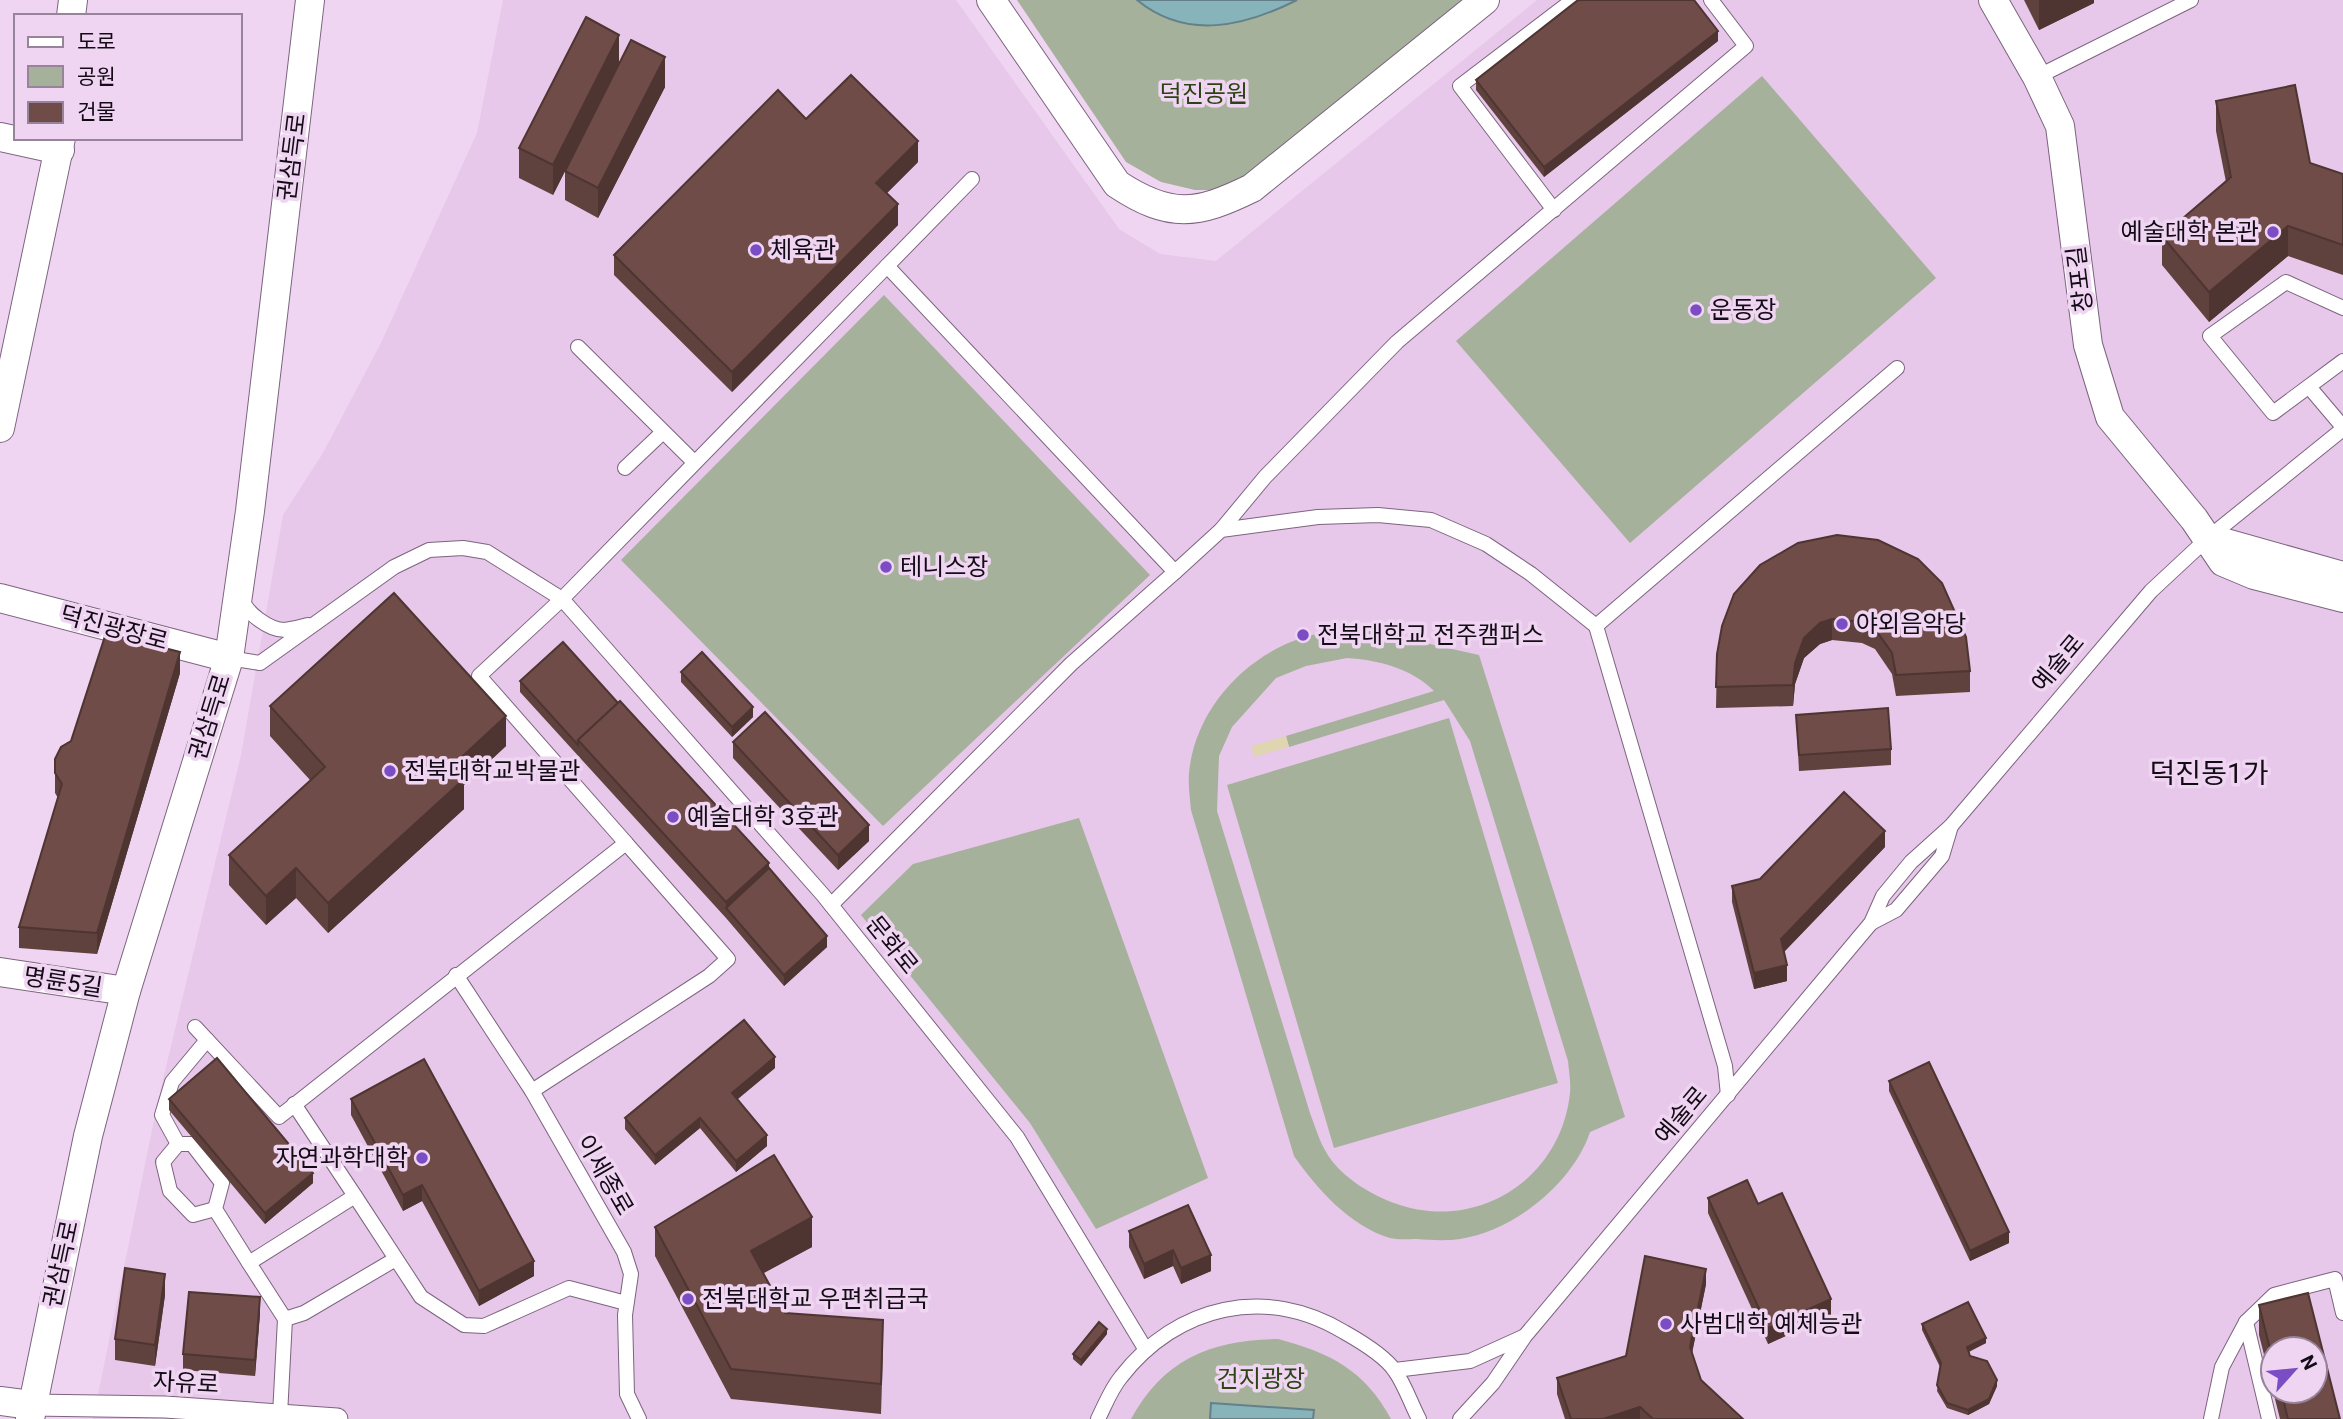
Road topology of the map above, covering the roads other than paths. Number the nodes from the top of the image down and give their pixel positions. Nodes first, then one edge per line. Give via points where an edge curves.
1 (310, 0) edge
2 (990, 0) edge
3 (1485, 0) edge
4 (1573, 0) edge
5 (1711, 0) edge
6 (1993, 0) edge
7 (2191, 0) edge
8 (2037, 77) junction
9 (26, 140) edge
10 (61, 144) edge
11 (972, 179) dead end
12 (1554, 210) junction
13 (887, 266) junction
14 (2343, 308) edge
15 (578, 347) dead end
16 (2343, 361) edge
17 (1897, 368) dead end
18 (2310, 388) junction
19 (0, 428) edge
20 (2343, 428) edge
21 (663, 432) junction
22 (694, 462) junction
23 (625, 468) dead end
24 (1221, 530) junction
25 (2208, 538) junction
26 (1175, 572) junction
27 (2343, 576) edge
28 (239, 577) junction
29 (0, 598) edge
30 (2343, 598) edge
31 (562, 599) junction
32 (313, 624) junction
33 (1596, 626) junction
34 (229, 657) junction
35 (626, 843) junction
36 (831, 905) junction
37 (0, 972) edge
38 (457, 975) junction
39 (126, 991) junction
40 (195, 1027) dead end
41 (207, 1040) junction
42 (531, 1091) junction
43 (1728, 1095) junction
44 (294, 1104) junction
45 (177, 1144) junction
46 (355, 1196) junction
47 (215, 1209) junction
48 (394, 1260) junction
49 (249, 1263) junction
50 (626, 1303) junction
51 (2343, 1313) edge
52 (285, 1319) junction
53 (2246, 1322) junction
54 (1525, 1336) junction
55 (1146, 1350) junction
56 (1395, 1370) junction
57 (0, 1401) edge
58 (30, 1412) edge
59 (280, 1415) junction
60 (337, 1419) edge
61 (639, 1419) edge
62 (1098, 1419) edge
63 (1419, 1419) edge
64 (1460, 1419) edge
65 (2211, 1419) edge
66 (2269, 1419) edge

1 - 28 street, 권삼득로
2 - 3 street via 1117,184 1143,201 1176,210 1213,207 1252,188
4 - 12 lane via 1460,86
5 - 12 lane via 1746,46
6 - 8 street, 창포길
7 - 8 lane
8 - 25 street, 창포길 via 2060,126 2088,345 2110,417
9 - 10 street
10 - 19 street
11 - 13 lane
12 - 24 lane via 1397,342 1265,477
13 - 22 lane
13 - 26 lane
14 - 18 lane via 2286,282 2210,336 2273,413
15 - 21 lane
16 - 18 lane
17 - 33 lane
18 - 20 lane
20 - 25 lane, 예술로
21 - 22 lane
21 - 23 lane
22 - 31 lane
24 - 26 lane
24 - 33 lane via 1318,517 1378,515 1431,520 1486,544 1531,573
25 - 27 street
25 - 30 street, 창포길 via 2223,562 2254,575
25 - 43 lane, 예술로 via 2151,590 1951,826 1910,862 1883,896 1871,923
26 - 36 lane via 1071,664
28 - 32 lane via 243,602 264,623 283,630
28 - 34 street, 권삼득로
29 - 34 street, 덕진광장로
31 - 32 lane, 문화로 via 487,552 463,548 429,551 394,567
31 - 35 lane via 479,677
31 - 36 lane, 문화로
32 - 34 lane, 문화로 via 260,663
33 - 43 lane via 1725,1066
34 - 39 street, 권삼득로
35 - 38 lane
35 - 42 lane via 728,960
36 - 55 lane, 문화로 via 1017,1137
37 - 39 street, 명륜5길
38 - 42 lane, 이세종로
38 - 44 lane
39 - 58 street, 권삼득로 via 88,1136
40 - 41 lane
41 - 44 lane via 279,1117
41 - 45 lane via 172,1082 162,1115
42 - 50 lane, 이세종로 via 624,1252 631,1275
43 - 54 lane, 예술로
44 - 46 lane
45 - 47 lane via 192,1144 222,1183
45 - 47 lane via 163,1162 170,1191 193,1215
46 - 48 lane
46 - 49 lane
47 - 49 lane
48 - 50 lane via 421,1297 464,1325 484,1326 569,1289
48 - 52 lane via 304,1313
49 - 52 lane
50 - 61 lane, 이세종로 via 626,1394
51 - 53 lane via 2335,1279 2274,1295
52 - 59 lane
53 - 65 lane via 2222,1367
53 - 66 lane
54 - 56 lane via 1470,1361
54 - 64 lane, 예술로 via 1493,1383
55 - 56 lane via 1180,1327 1225,1307 1255,1305 1324,1320
55 - 62 lane via 1119,1378
56 - 63 lane
57 - 58 street
58 - 59 street, 자유로 via 165,1407
59 - 60 street, 자유로

